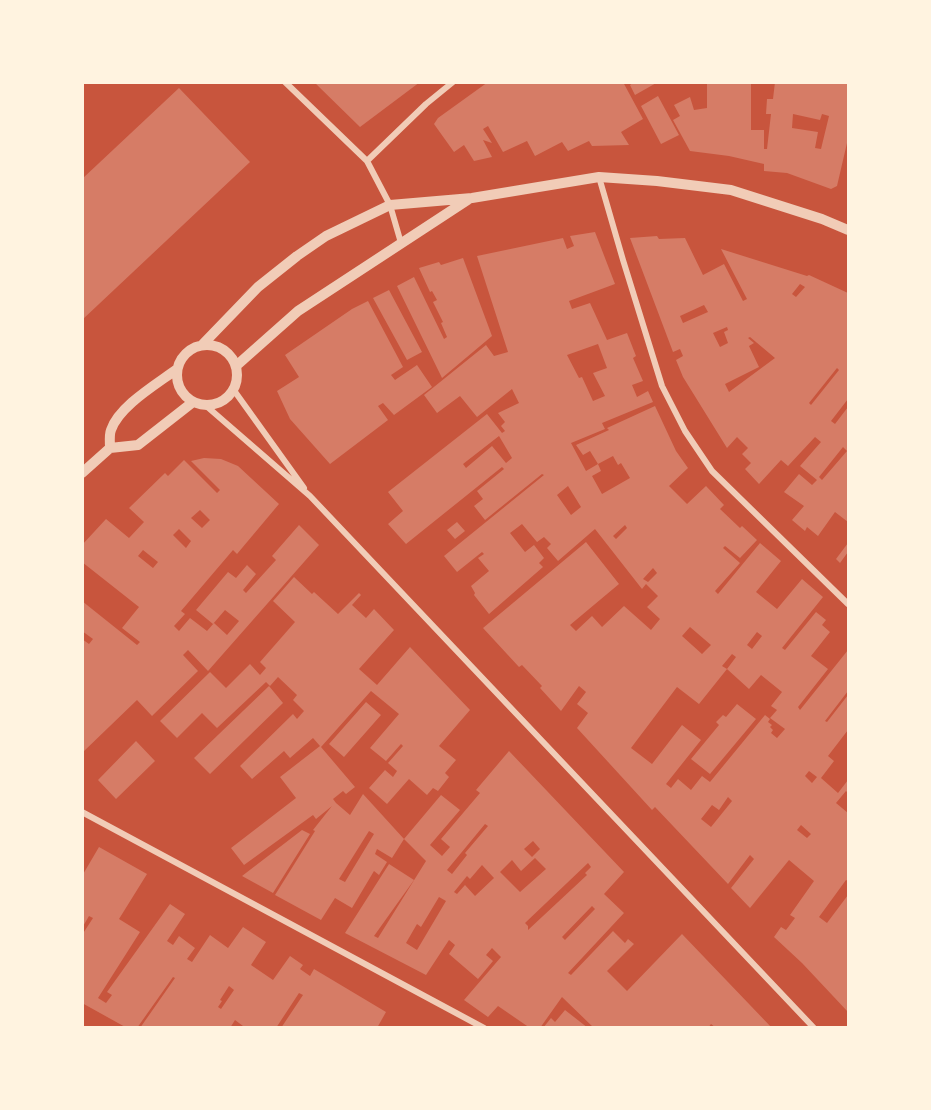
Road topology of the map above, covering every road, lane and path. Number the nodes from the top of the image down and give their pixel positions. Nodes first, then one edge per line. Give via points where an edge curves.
1 (285, 82) edge
2 (453, 82) edge
3 (367, 161) junction
4 (599, 177) junction
5 (472, 198) junction
6 (390, 205) junction
7 (849, 231) edge
8 (401, 243) junction
9 (203, 344) junction
10 (236, 366) junction
11 (177, 369) junction
12 (233, 389) junction
13 (199, 403) junction
14 (110, 448) junction
15 (82, 473) edge
16 (310, 496) junction
17 (849, 604) edge
18 (82, 813) edge
19 (484, 1028) edge
20 (814, 1028) edge

1 - 3 street
2 - 3 street
3 - 6 street
4 - 5 street
4 - 7 street via 731,190
4 - 17 street via 663,386 685,431 712,471
5 - 6 street
5 - 8 street
6 - 8 street
6 - 9 street via 326,236 297,256 258,287
8 - 10 street via 298,311
9 - 10 street via 217,346 229,354
9 - 11 street via 186,352
10 - 12 street
11 - 13 street via 177,382 183,393
11 - 14 street via 118,417 110,431
12 - 13 street via 215,404
12 - 16 street
13 - 14 street via 138,446
13 - 16 street
14 - 15 street
16 - 20 street
18 - 19 street

